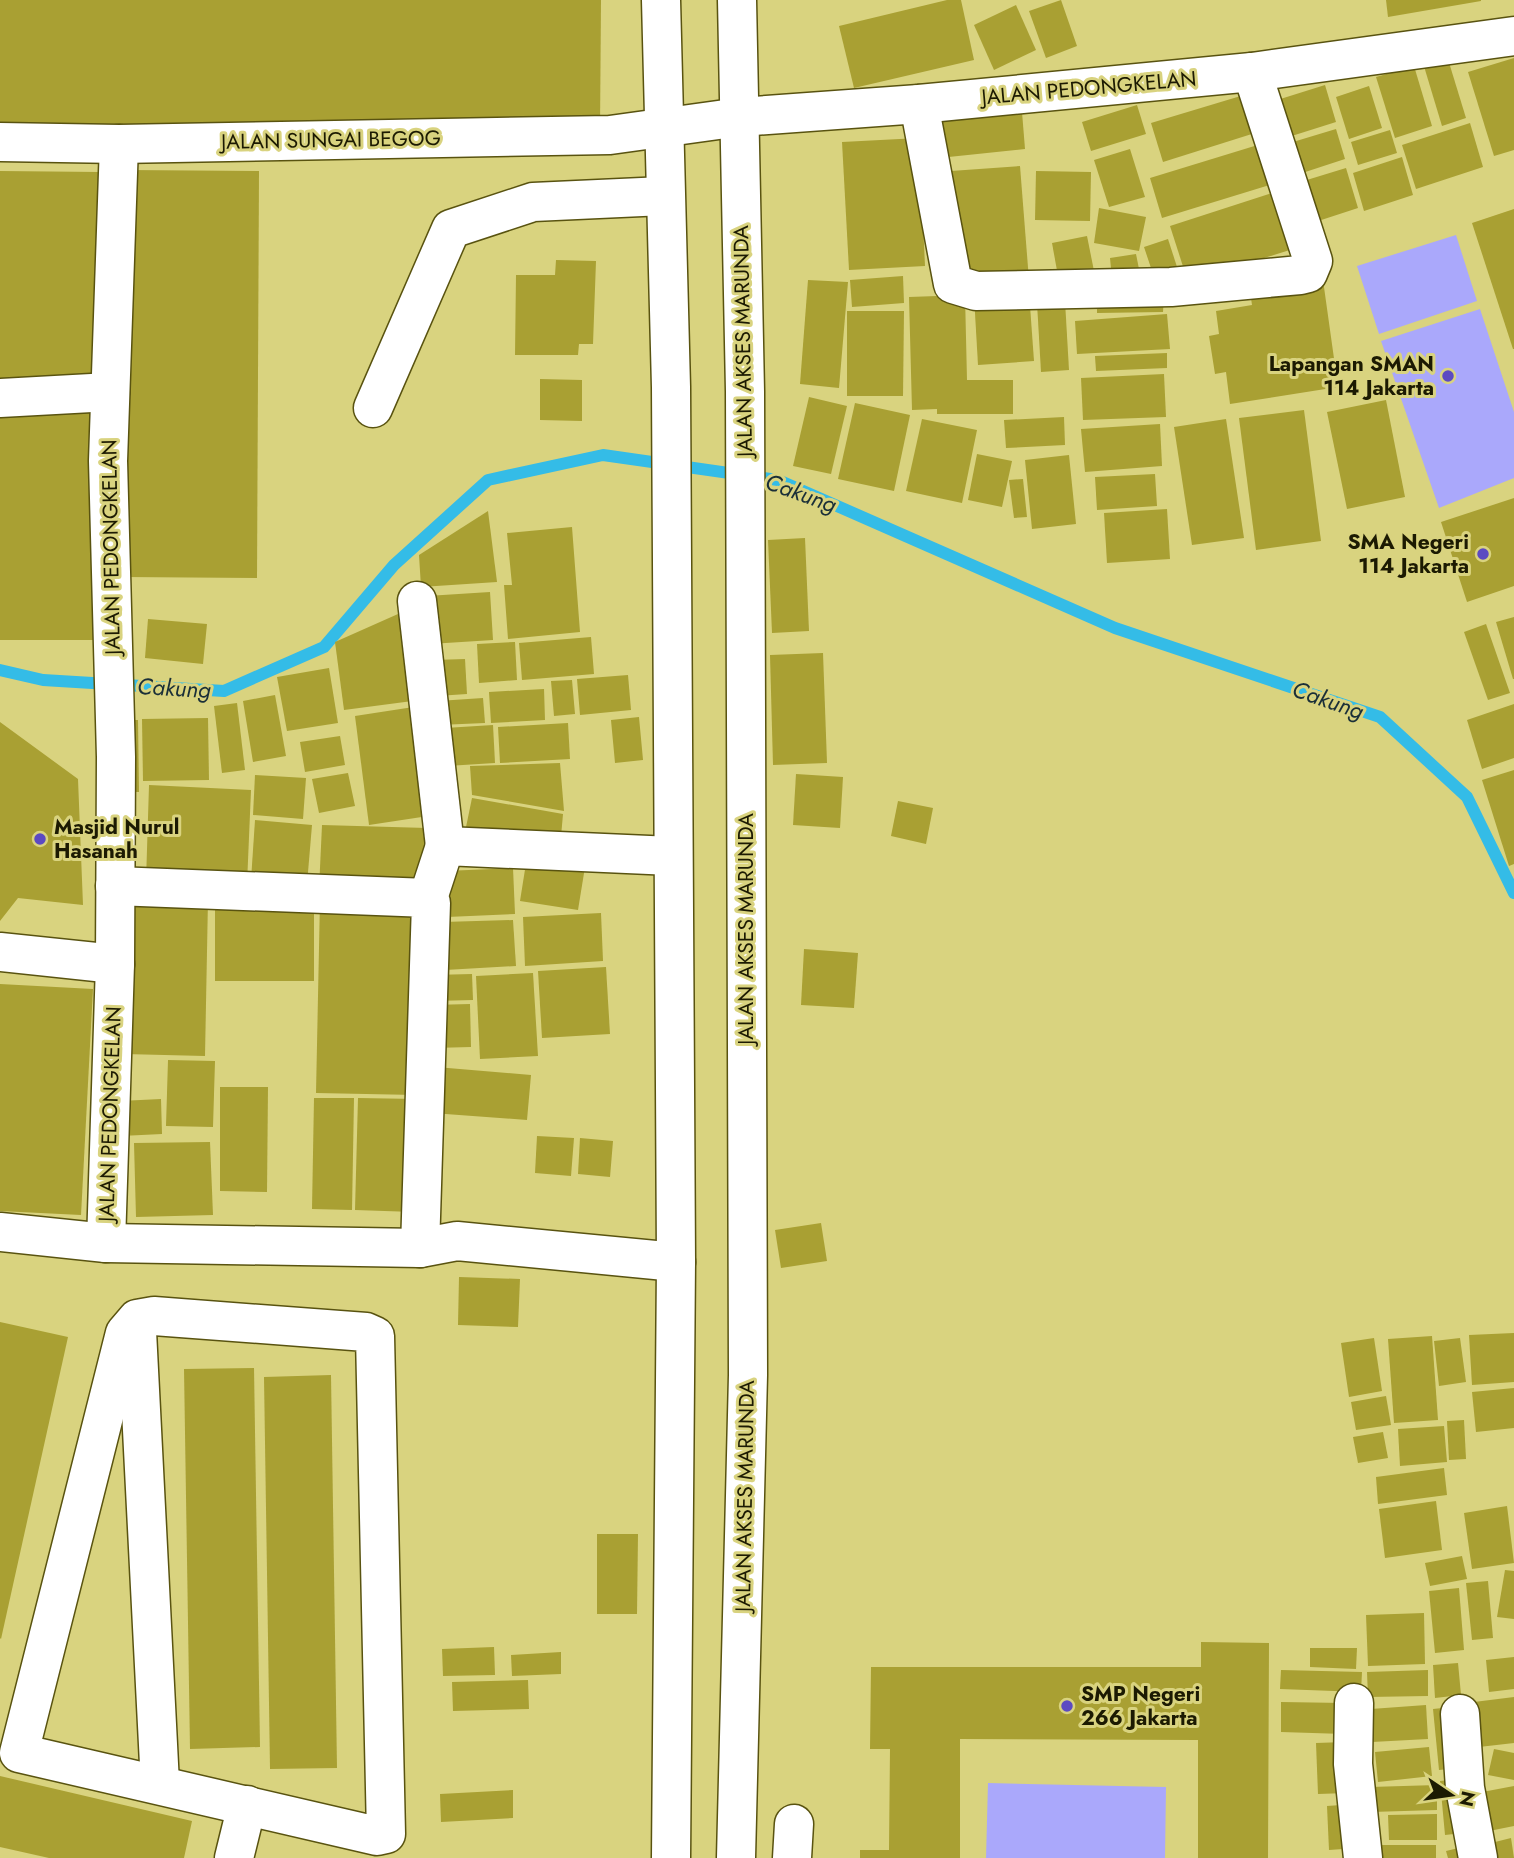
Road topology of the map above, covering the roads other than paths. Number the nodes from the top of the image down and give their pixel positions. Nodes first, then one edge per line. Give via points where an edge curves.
1 (661, 0) edge
2 (737, 0) edge
3 (1514, 37) edge
4 (1252, 72) junction
5 (919, 104) junction
6 (740, 117) junction
7 (662, 126) junction
8 (0, 142) edge
9 (119, 144) junction
10 (664, 196) junction
11 (110, 392) junction
12 (0, 398) edge
13 (373, 408) dead end
14 (418, 601) dead end
15 (445, 846) junction
16 (672, 856) junction
17 (115, 886) junction
18 (428, 898) junction
19 (0, 952) edge
20 (115, 964) junction
21 (0, 1233) edge
22 (106, 1243) junction
23 (420, 1248) junction
24 (676, 1262) junction
25 (136, 1319) junction
26 (1354, 1703) dead end
27 (1460, 1714) dead end
28 (160, 1784) junction
29 (247, 1805) junction
30 (234, 1858) edge
31 (671, 1858) edge
32 (737, 1858) edge
33 (1363, 1858) edge
34 (1478, 1858) edge

1 - 7 street
2 - 6 street, JALAN AKSES MARUNDA
3 - 4 street, JALAN PEDONGKELAN
4 - 5 street, JALAN PEDONGKELAN
4 - 5 street via 1313,261 1308,272 1300,275 1171,287 957,288
5 - 6 street, JALAN PEDONGKELAN
6 - 7 street, JALAN PEDONGKELAN
6 - 32 street, JALAN AKSES MARUNDA via 748,1375
7 - 9 street, JALAN SUNGAI BEGOG via 610,135
7 - 10 street
8 - 9 street, JALAN SUNGAI BEGOG
9 - 11 street, JALAN PEDONGKELAN
10 - 13 street via 533,202 450,229
10 - 16 street via 671,387
11 - 12 street
11 - 17 street, JALAN PEDONGKELAN
14 - 15 street
15 - 16 street
15 - 18 street
16 - 24 street
17 - 18 street
17 - 20 street, JALAN PEDONGKELAN
18 - 23 street
19 - 20 street
20 - 22 street, JALAN PEDONGKELAN
21 - 22 street
22 - 23 street
23 - 24 street via 457,1241
24 - 31 street
25 - 28 street
25 - 28 street via 125,1333 18,1748 22,1755
25 - 29 street via 154,1316 375,1336 386,1834 377,1836
26 - 33 street via 1353,1764
27 - 34 street via 1465,1788
28 - 29 street
29 - 30 street

